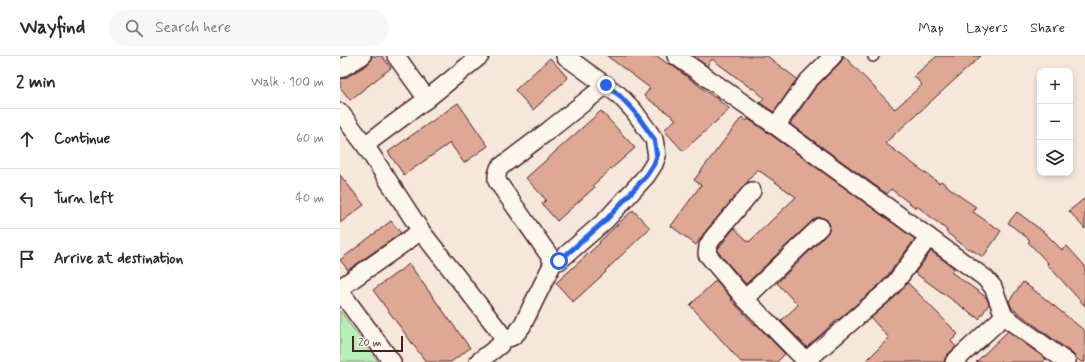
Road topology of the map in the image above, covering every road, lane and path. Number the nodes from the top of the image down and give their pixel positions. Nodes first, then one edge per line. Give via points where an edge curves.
1 (362, 56) edge
2 (396, 56) edge
3 (480, 56) edge
4 (565, 56) edge
5 (676, 56) edge
6 (833, 56) edge
7 (340, 70) edge
8 (606, 85) junction
9 (427, 99) junction
10 (340, 112) edge
11 (776, 126) junction
12 (365, 145) junction
13 (752, 191) dead end
14 (820, 227) dead end
15 (421, 231) junction
16 (929, 237) junction
17 (554, 261) junction
18 (340, 288) edge
19 (340, 291) edge
20 (745, 299) junction
21 (1004, 316) junction
22 (502, 339) junction
23 (1064, 361) edge
24 (392, 362) edge
25 (478, 362) edge
26 (805, 362) edge
27 (954, 362) edge

1 - 7 street
2 - 9 street
3 - 9 street
4 - 8 street
5 - 11 street
6 - 11 street via 807,82
8 - 17 street via 634,111 654,139 657,156 647,175 606,220 559,261
8 - 17 street via 500,168 497,175 497,181
9 - 12 street
10 - 12 street
11 - 16 street
12 - 15 street
13 - 20 street via 712,239 706,250 709,258
14 - 20 street
15 - 18 street
15 - 22 street via 500,332
16 - 21 street via 991,283
16 - 26 street via 895,283
17 - 22 street via 522,326 515,335
19 - 24 street
20 - 26 street
21 - 23 street
21 - 27 street
22 - 25 street via 500,345

